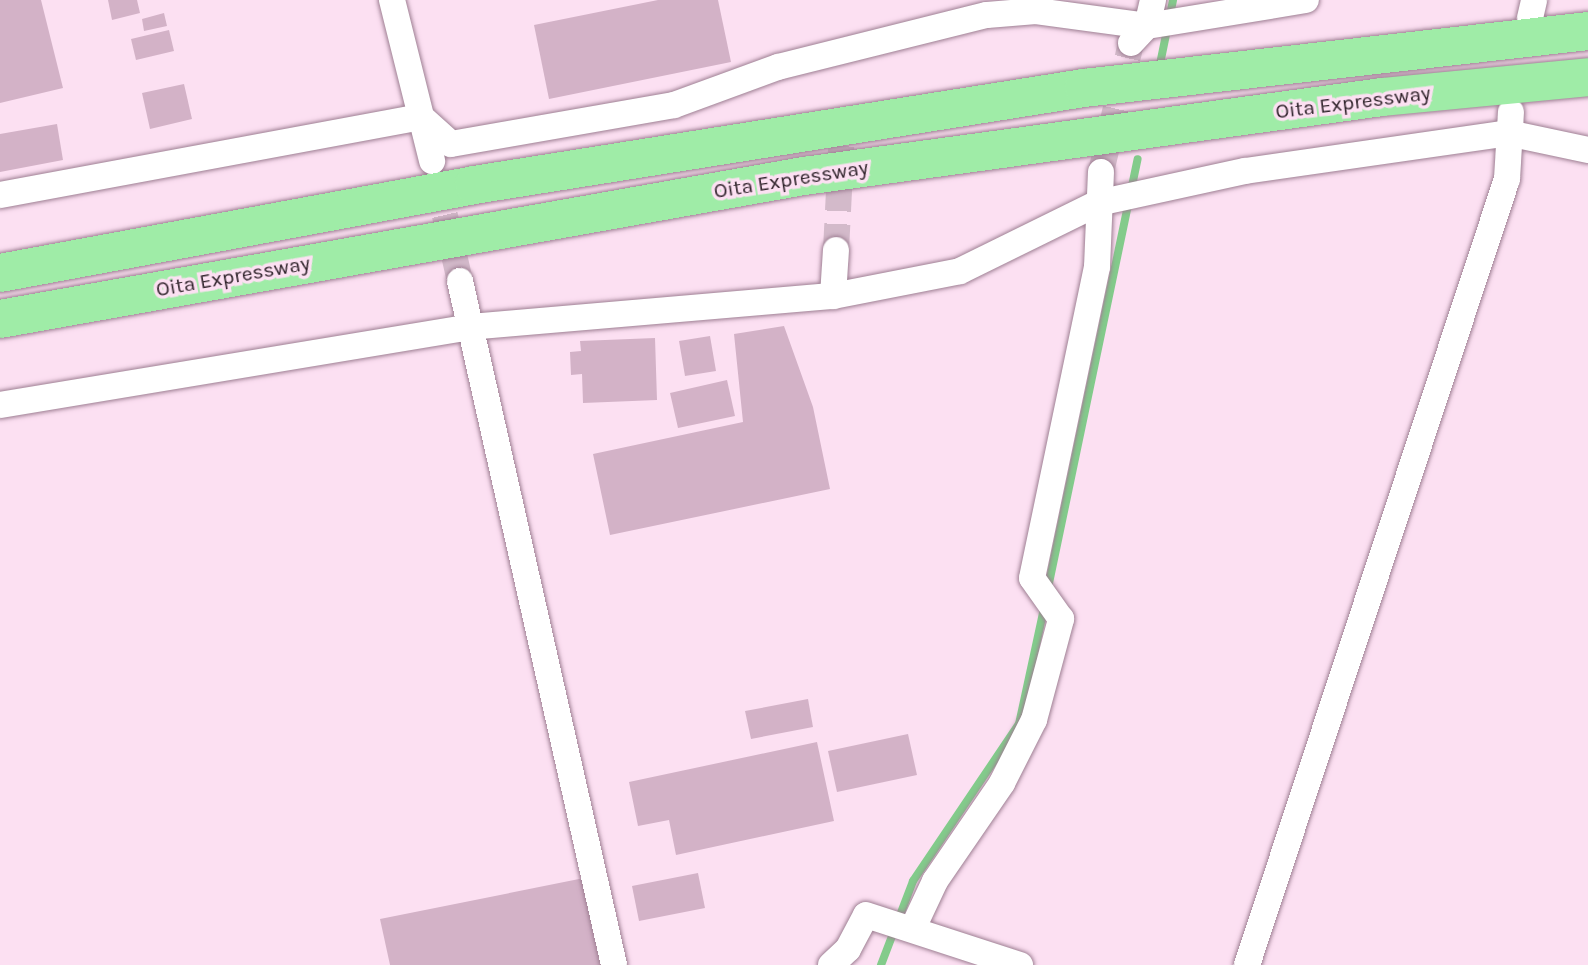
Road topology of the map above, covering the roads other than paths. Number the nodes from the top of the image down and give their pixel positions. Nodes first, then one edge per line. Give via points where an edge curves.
1 (392, 0) edge
2 (1306, 0) edge
3 (1153, 23) edge
4 (1588, 31) edge
5 (1588, 77) edge
6 (421, 117) junction
7 (1510, 122) junction
8 (1588, 150) edge
9 (432, 161) tunnel mouth
10 (1101, 172) dead end
11 (0, 195) edge
12 (1119, 199) junction
13 (835, 250) tunnel mouth
14 (0, 273) edge
15 (460, 281) tunnel mouth
16 (833, 296) junction
17 (0, 319) edge
18 (469, 327) junction
19 (0, 405) edge
20 (897, 924) junction
21 (614, 965) edge
22 (831, 965) edge
23 (1020, 965) edge
24 (1247, 965) edge

1 - 6 street
2 - 3 street
3 - 6 street via 1036,11 987,15 778,67 674,105 451,144
4 - 14 highway via 1084,88 474,185
5 - 17 highway, Oita Expressway via 1382,97 804,176
6 - 9 street
6 - 11 street
7 - 8 street
7 - 12 street
7 - 24 street via 1507,179
10 - 12 street
12 - 16 street via 960,271
12 - 20 street via 1097,267 1032,578 1061,618 1034,720 1002,783 935,881
13 - 16 street
15 - 18 street
16 - 18 street
18 - 19 street
18 - 21 street
20 - 22 street via 866,915 848,949
20 - 23 street

